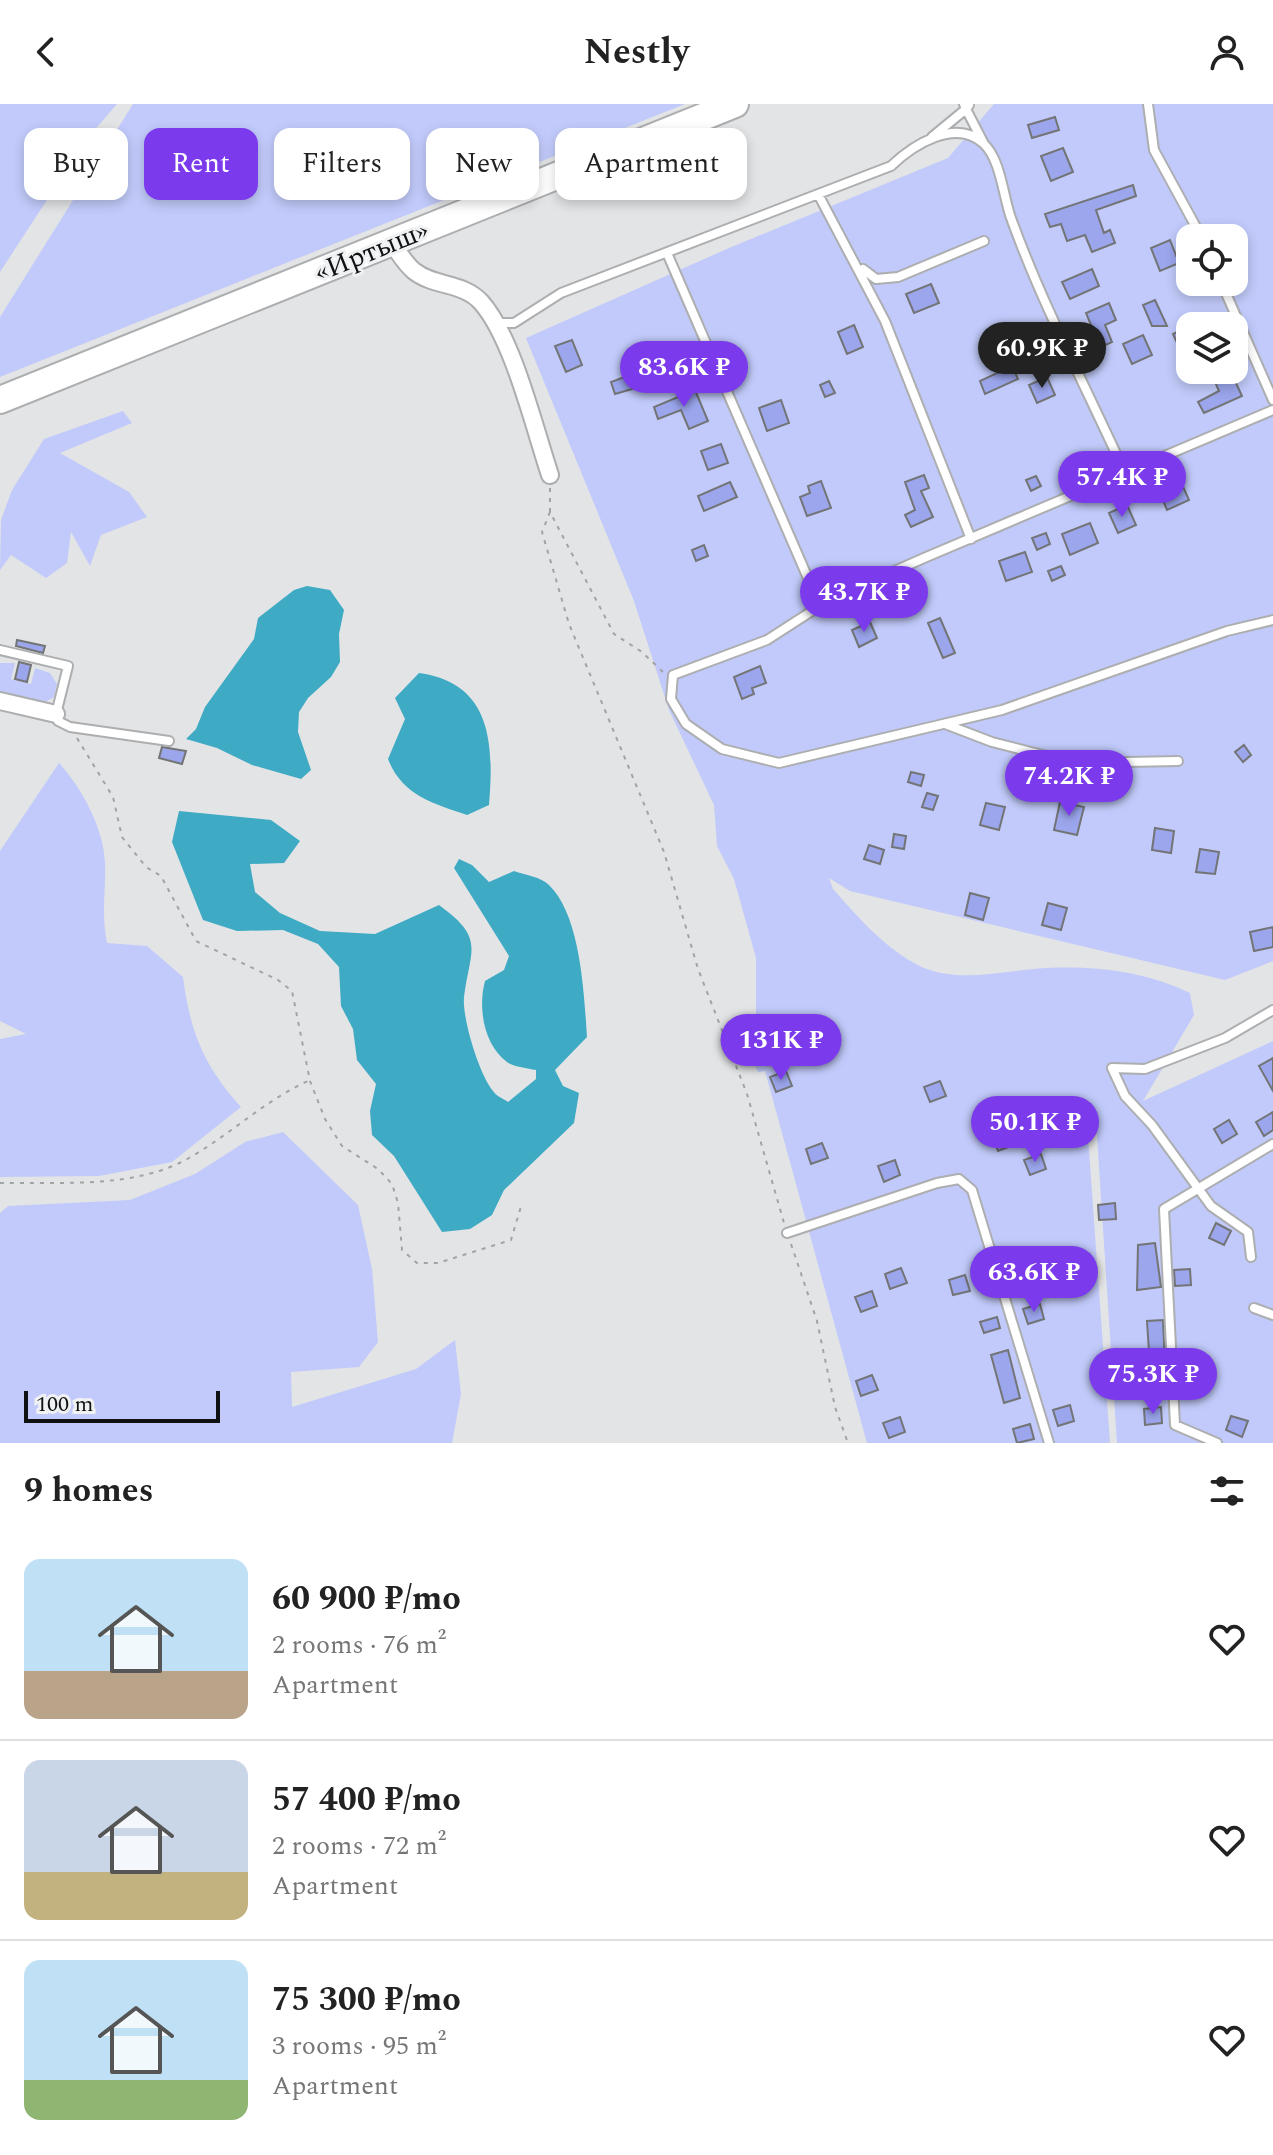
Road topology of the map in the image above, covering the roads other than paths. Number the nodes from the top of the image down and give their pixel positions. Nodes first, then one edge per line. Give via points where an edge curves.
1 (735, 104) edge
2 (1148, 104) edge
3 (967, 106) edge
4 (932, 137) junction
5 (984, 144) junction
6 (818, 194) junction
7 (1194, 224) edge
8 (984, 241) dead end
9 (391, 242) junction
10 (667, 253) junction
11 (859, 266) junction
12 (1227, 296) edge
13 (495, 323) junction
14 (0, 398) edge
15 (1273, 400) edge
16 (1273, 410) edge
17 (1124, 471) junction
18 (550, 475) road end
19 (971, 539) junction
20 (820, 606) junction
21 (1273, 620) edge
22 (0, 650) edge
23 (0, 701) edge
24 (56, 714) junction
25 (944, 724) junction
26 (169, 741) dead end
27 (1178, 761) dead end
28 (1273, 1010) edge
29 (1273, 1144) edge
30 (1198, 1191) junction
31 (787, 1233) road end
32 (1251, 1257) dead end
33 (1254, 1308) dead end
34 (1273, 1315) edge
35 (1049, 1443) edge
36 (1217, 1443) edge

1 - 9 highway, «Иртыш»
2 - 7 lane via 1154,150
3 - 4 lane
3 - 5 lane
4 - 5 lane via 967,134
4 - 6 lane via 891,166
5 - 17 lane via 1011,219
6 - 10 lane
6 - 11 lane
8 - 11 lane via 898,277 876,279
9 - 13 street via 413,270 462,288 480,301
9 - 14 highway, «Иртыш»
10 - 13 lane via 561,293 514,323
10 - 20 lane
11 - 19 lane
12 - 15 lane
13 - 18 street
16 - 17 lane
17 - 19 lane
19 - 20 lane
20 - 25 lane via 767,640 673,675 671,699 686,724 722,749 779,763
21 - 25 lane via 1227,631 1002,710
22 - 24 lane via 68,666
23 - 24 street
24 - 26 lane via 70,727
25 - 27 lane via 1074,763
28 - 30 lane via 1225,1038 1145,1069 1112,1068 1125,1096
29 - 30 lane
30 - 32 lane via 1248,1232
30 - 36 lane via 1164,1209 1175,1425
31 - 35 lane via 959,1179 972,1190
33 - 34 lane

